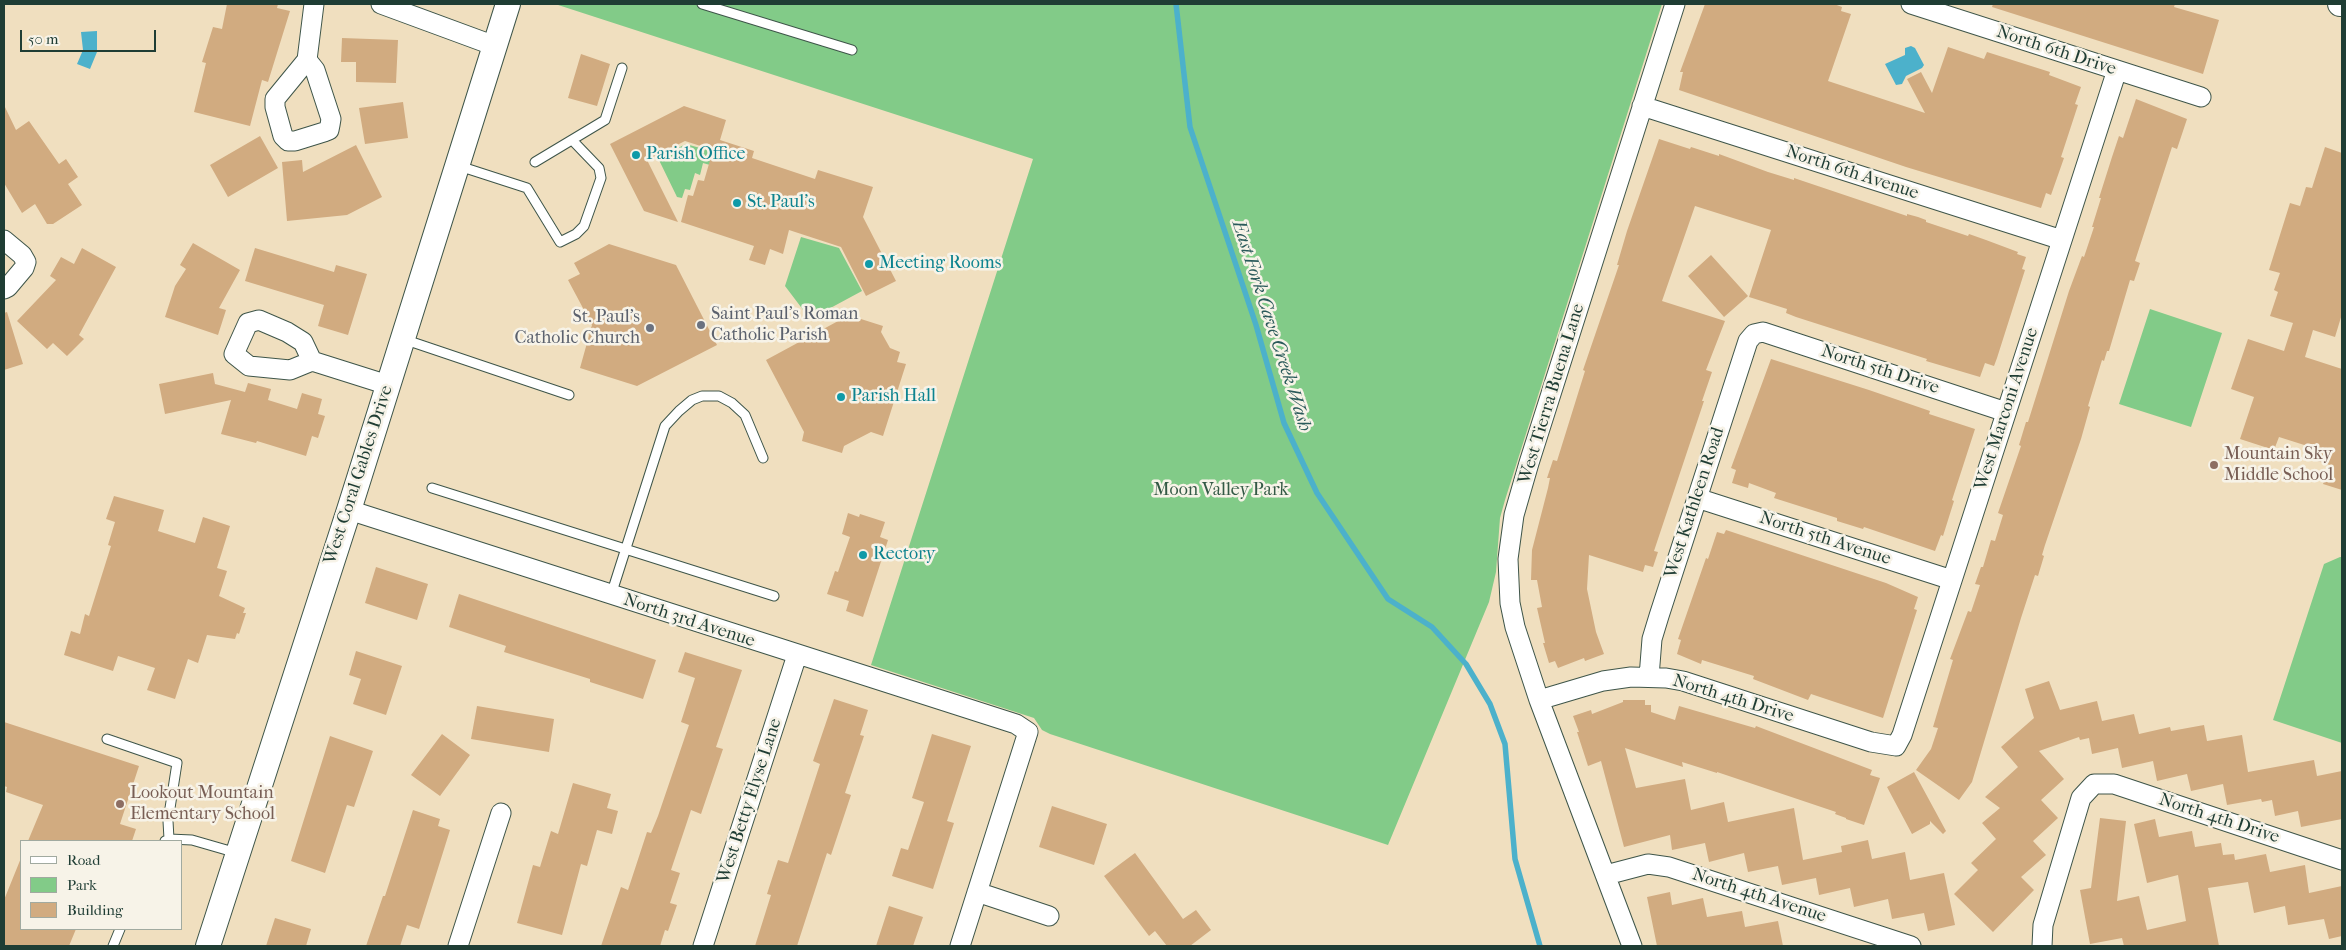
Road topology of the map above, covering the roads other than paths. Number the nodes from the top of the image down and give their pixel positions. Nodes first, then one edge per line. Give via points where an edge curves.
1 (314, 4) edge
2 (381, 4) edge
3 (508, 4) edge
4 (702, 4) edge
5 (1675, 4) edge
6 (1918, 5) edge
7 (1940, 8) edge
8 (495, 46) junction
9 (852, 50) dead end
10 (307, 60) dead end
11 (622, 68) dead end
12 (2117, 70) junction
13 (2201, 97) dead end
14 (1642, 106) junction
15 (573, 141) junction
16 (535, 162) dead end
17 (459, 166) junction
18 (4, 240) edge
19 (2062, 240) junction
20 (4, 289) edge
21 (1754, 334) joint
22 (403, 339) junction
23 (312, 361) dead end
24 (388, 385) junction
25 (569, 395) dead end
26 (2006, 412) junction
27 (763, 458) dead end
28 (432, 488) dead end
29 (1697, 498) junction
30 (349, 510) junction
31 (625, 549) junction
32 (1952, 580) junction
33 (610, 595) junction
34 (774, 596) dead end
35 (798, 655) junction
36 (1649, 677) junction
37 (1539, 700) junction
38 (107, 739) dead end
39 (1896, 746) joint
40 (501, 813) dead end
41 (167, 840) edge
42 (237, 853) junction
43 (2342, 860) edge
44 (1606, 874) junction
45 (977, 892) junction
46 (1049, 916) dead end
47 (120, 930) edge
48 (1861, 938) edge
49 (464, 945) edge
50 (113, 946) edge
51 (208, 946) edge
52 (703, 946) edge
53 (960, 946) edge
54 (1632, 946) edge
55 (1911, 946) edge
56 (2042, 946) edge

1 - 10 street
2 - 8 street
3 - 8 street, West Coral Gables Drive
4 - 9 lane
5 - 14 street, West Tierra Buena Lane
6 - 7 street, North 6th Drive
7 - 12 street, North 6th Drive
8 - 17 street, West Coral Gables Drive
11 - 15 lane via 605,120
12 - 13 street, North 6th Drive
12 - 19 street, West Marconi Avenue
14 - 19 street, North 6th Avenue
14 - 37 street, West Tierra Buena Lane via 1529,463 1510,535 1508,579 1514,628
15 - 16 lane
15 - 17 lane via 599,168 601,178 586,222 576,234 560,242 527,188
17 - 22 street, West Coral Gables Drive
18 - 20 street via 26,262
19 - 26 street, West Marconi Avenue
21 - 26 street, North 5th Drive via 1763,332
21 - 29 street, West Kathleen Road via 1748,341
22 - 24 street, West Coral Gables Drive
22 - 25 lane
23 - 24 street
24 - 30 street, West Coral Gables Drive
26 - 32 street, West Marconi Avenue
27 - 31 lane via 745,415 732,402 719,396 692,400 664,426
28 - 31 lane
29 - 32 street, North 5th Avenue
29 - 36 street, West Kathleen Road via 1652,639
30 - 33 street, North 3rd Avenue
30 - 42 street, West Coral Gables Drive
31 - 33 lane
31 - 34 lane
32 - 39 street, West Marconi Avenue
33 - 35 street, North 3rd Avenue
35 - 45 street, North 3rd Avenue via 1016,724 1028,732
35 - 52 street, West Betty Elyse Lane
36 - 37 street, North 4th Drive via 1603,681
36 - 39 street, North 4th Drive via 1683,681 1871,742
37 - 44 street, West Tierra Buena Lane
38 - 41 lane via 177,763
40 - 49 street
41 - 42 lane via 192,840
42 - 51 street, West Coral Gables Drive
43 - 56 street, North 4th Drive via 2114,784 2094,784 2081,798 2044,925
44 - 48 street, North 4th Avenue via 1648,864 1669,867
44 - 54 street
45 - 46 street
45 - 53 street
47 - 50 lane
48 - 55 street, North 4th Avenue

